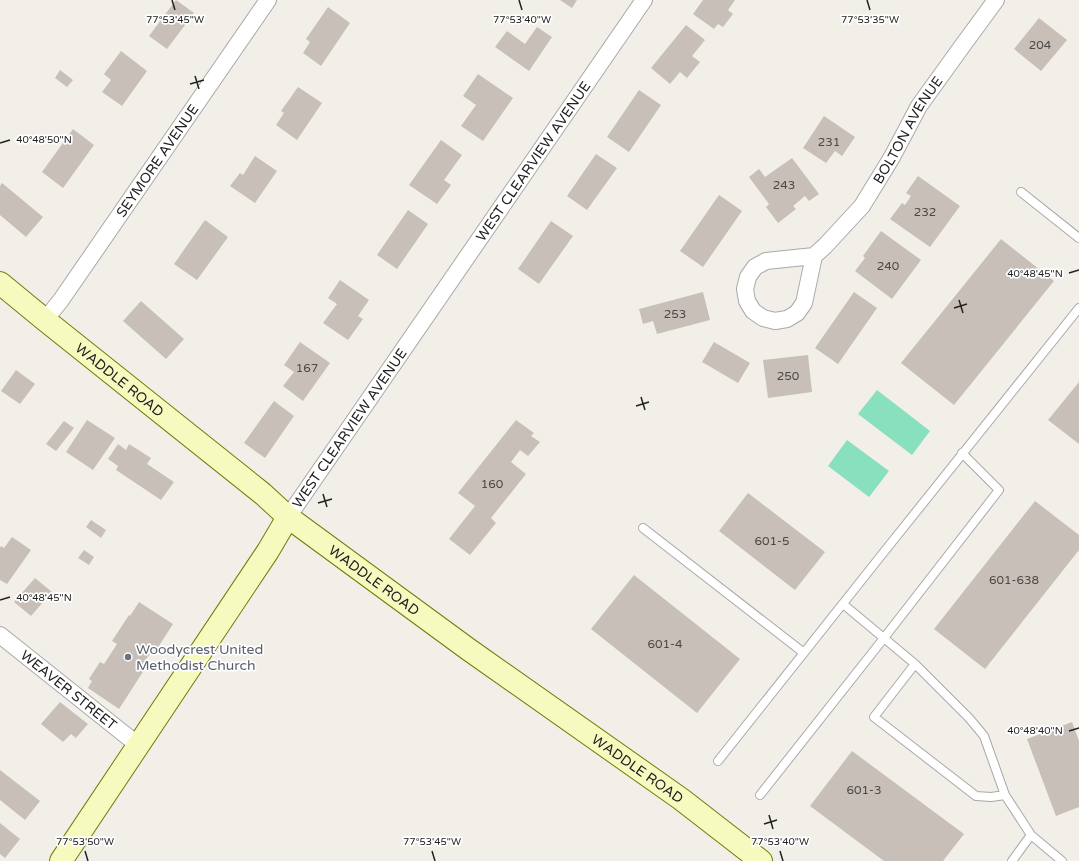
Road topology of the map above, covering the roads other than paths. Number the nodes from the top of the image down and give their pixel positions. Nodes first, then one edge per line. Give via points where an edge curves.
1 (268, 0) edge
2 (644, 0) edge
3 (996, 0) edge
4 (1021, 192) dead end
5 (1079, 238) edge
6 (814, 256) junction
7 (0, 283) edge
8 (1079, 308) edge
9 (44, 320) junction
10 (962, 453) junction
11 (288, 517) junction
12 (643, 528) dead end
13 (843, 604) junction
14 (0, 635) edge
15 (884, 638) junction
16 (804, 653) junction
17 (915, 664) junction
18 (138, 745) junction
19 (718, 761) dead end
20 (760, 795) dead end
21 (1005, 795) junction
22 (1031, 835) junction
23 (61, 861) edge
24 (761, 861) edge
25 (1012, 861) edge
26 (1062, 861) edge

1 - 9 street, SEYMORE AVENUE via 61,300
2 - 11 street, WEST CLEARVIEW AVENUE
3 - 6 street, BOLTON AVENUE via 919,106 862,206
4 - 5 lane
6 - 6 street via 766,261 755,267 748,277 745,288 747,300 753,311 763,318 775,321 787,319 797,313 804,303
7 - 9 main road, WADDLE ROAD
8 - 10 lane
9 - 11 main road, WADDLE ROAD via 263,494
10 - 13 lane
10 - 15 lane via 999,490
11 - 18 main road, WEST CLEARVIEW AVENUE
11 - 24 main road, WADDLE ROAD via 468,649 680,799
12 - 16 lane
13 - 15 lane
13 - 16 lane
14 - 18 street, WEAVER STREET
15 - 17 lane
15 - 20 lane
16 - 19 lane
17 - 21 lane via 984,736
17 - 21 lane via 874,717 976,796
18 - 23 main road, WEST CLEARVIEW AVENUE
21 - 22 lane
22 - 25 lane
22 - 26 lane

